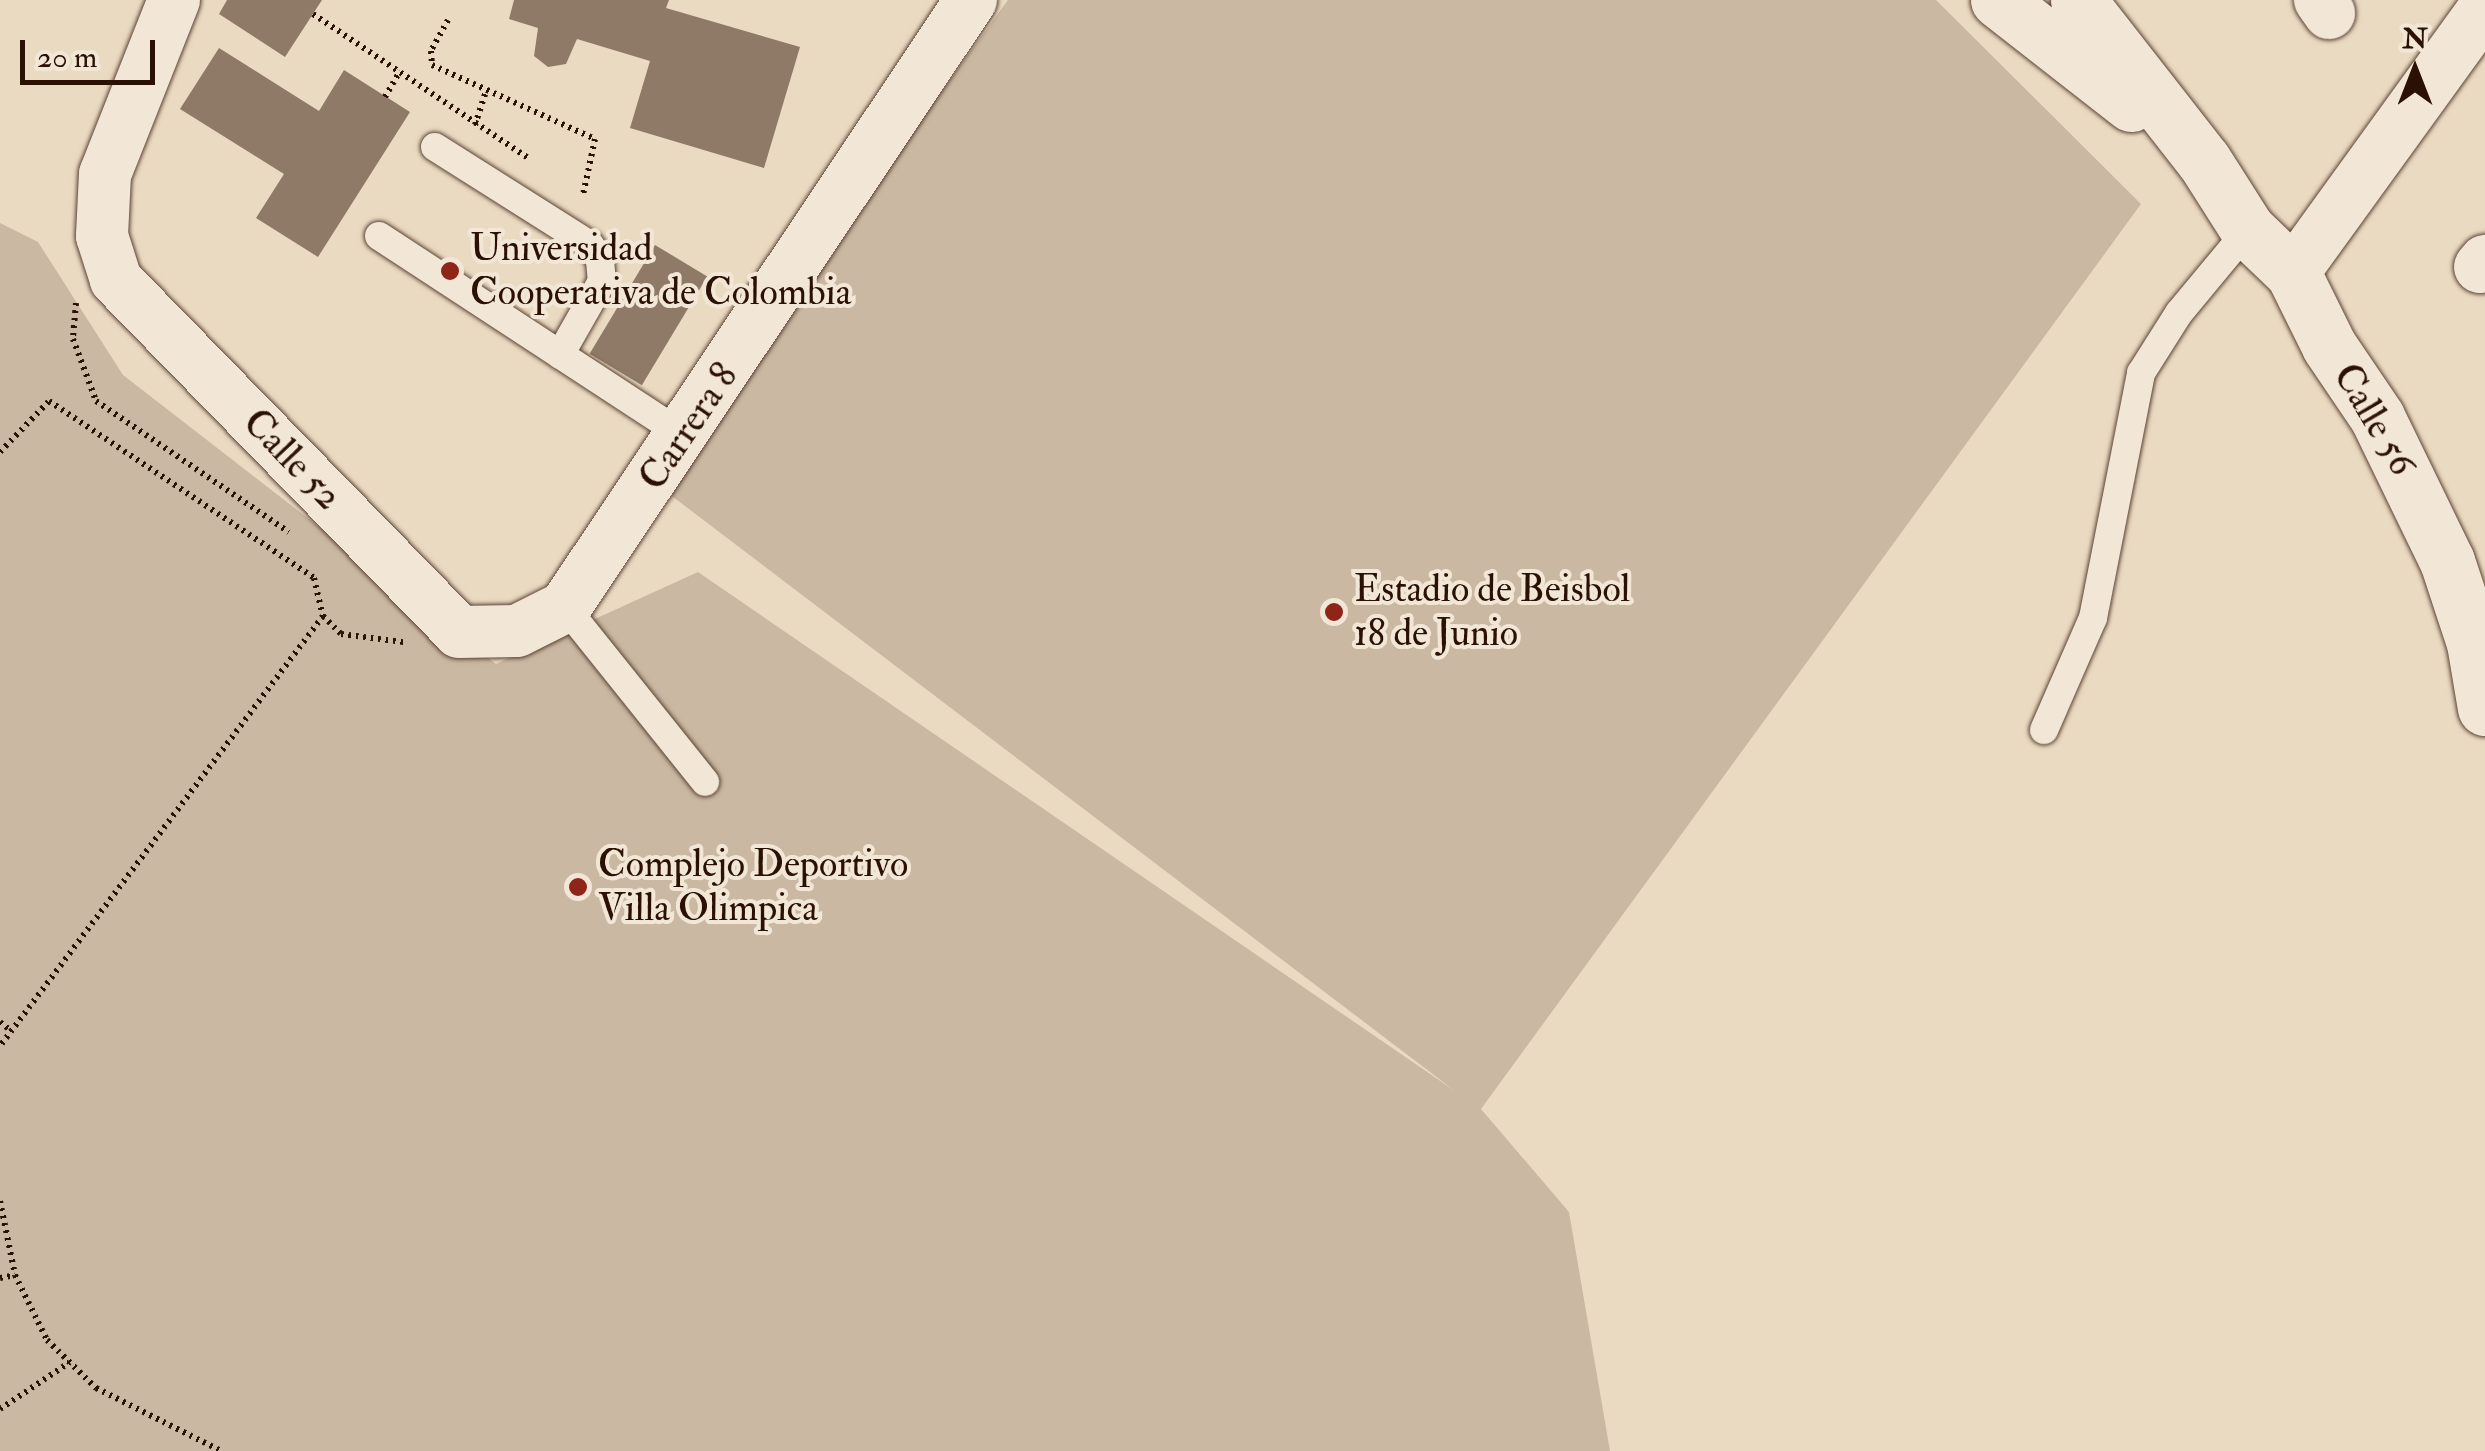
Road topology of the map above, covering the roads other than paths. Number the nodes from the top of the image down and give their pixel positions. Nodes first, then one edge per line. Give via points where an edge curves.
1 (174, 0) edge
2 (970, 0) edge
3 (1998, 0) edge
4 (2078, 0) edge
5 (2485, 8) edge
6 (435, 147) dead end
7 (2204, 161) junction
8 (2248, 230) junction
9 (379, 236) dead end
10 (2293, 273) junction
11 (560, 355) junction
12 (683, 435) junction
13 (564, 607) junction
14 (517, 632) joint
15 (2485, 708) edge
16 (2044, 730) dead end
17 (705, 782) dead end

1 - 14 street, Calle 52 via 106,174 109,258 459,632
2 - 12 street, Carrera 8
3 - 7 street, Calle 56
4 - 7 street, Calle 56
5 - 10 street
6 - 11 lane via 590,246 600,260 597,292
7 - 8 street, Calle 56
8 - 10 street, Calle 56
8 - 16 lane via 2179,313 2141,372 2093,618
9 - 11 lane
10 - 15 street, Calle 56 via 2417,492 2474,643
11 - 12 lane
12 - 13 street, Carrera 8
13 - 14 street, Carrera 8
13 - 17 lane

